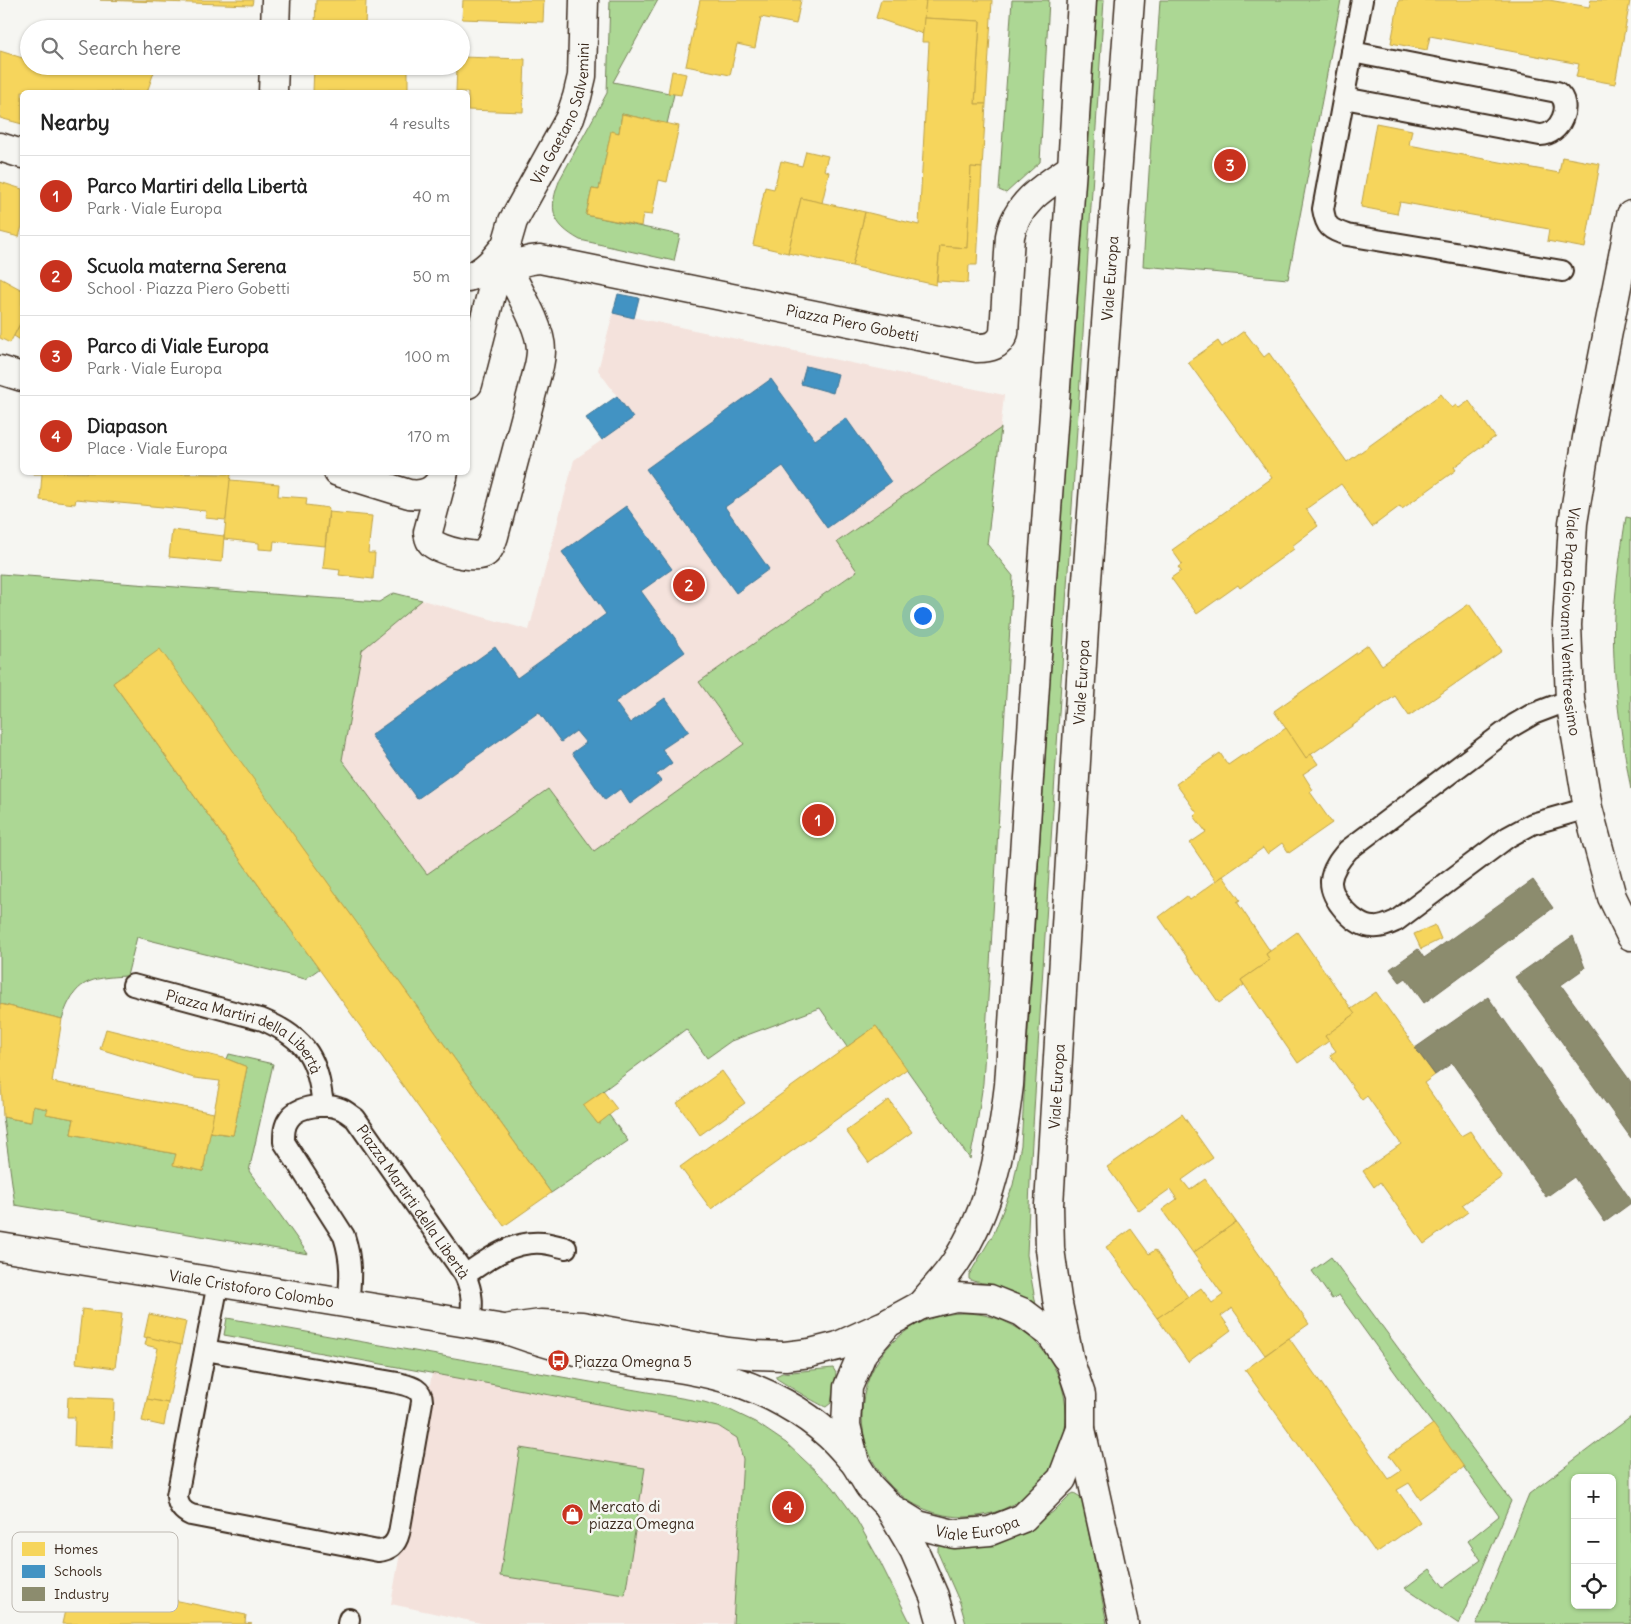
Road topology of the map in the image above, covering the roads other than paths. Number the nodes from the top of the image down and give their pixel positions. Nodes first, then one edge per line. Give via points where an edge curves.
1 (276, 0) edge
2 (584, 0) edge
3 (1082, 0) edge
4 (1130, 0) edge
5 (1362, 0) edge
6 (275, 20) edge
7 (1352, 52) junction
8 (274, 75) edge
9 (273, 90) edge
10 (1344, 98) junction
11 (0, 147) edge
12 (20, 153) edge
13 (1072, 168) junction
14 (1631, 215) edge
15 (509, 245) junction
16 (540, 259) junction
17 (1562, 271) dead end
18 (470, 276) edge
19 (470, 286) edge
20 (486, 315) junction
21 (0, 370) edge
22 (20, 376) edge
23 (470, 376) edge
24 (348, 475) edge
25 (443, 475) edge
26 (1570, 700) junction
27 (1588, 808) junction
28 (1631, 936) edge
29 (133, 985) dead end
30 (323, 1106) junction
31 (0, 1247) edge
32 (566, 1248) dead end
33 (465, 1275) junction
34 (218, 1283) junction
35 (348, 1304) junction
36 (921, 1305) junction
37 (888, 1323) junction
38 (470, 1324) junction
39 (504, 1330) junction
40 (205, 1350) junction
41 (1070, 1362) junction
42 (1081, 1429) junction
43 (855, 1463) junction
44 (888, 1506) junction
45 (942, 1624) edge
46 (1124, 1624) edge

1 - 6 street
2 - 15 street, Via Gaetano Salvemini via 582,76 577,97
3 - 13 street, Viale Europa
4 - 41 street, Viale Europa via 1087,580 1049,1205 1050,1249
5 - 7 lane
7 - 10 lane
7 - 10 lane via 1557,92 1565,103 1560,125 1546,136
8 - 9 street
10 - 17 lane via 1323,210 1325,222 1333,230
11 - 12 street
13 - 16 street, Piazza Piero Gobetti via 1036,192 1012,226 1004,333 1001,340 987,348
13 - 36 street, Viale Europa via 1009,1085 994,1179 980,1216 955,1263
14 - 26 street, Viale Papa Giovanni Ventitreesimo via 1573,523 1567,625
15 - 16 street, Piazza Piero Gobetti via 528,260
15 - 16 street via 512,238 521,253
15 - 18 street via 481,271
15 - 20 street
15 - 25 street via 541,350 494,536 490,547 479,556 439,547 429,539
19 - 20 street via 481,295
20 - 23 street
21 - 22 street
24 - 25 street via 419,495 434,489
26 - 27 street, Viale Papa Giovanni Ventitreesimo
26 - 27 lane via 1533,714 1514,726 1348,850 1334,870 1333,892 1356,922 1374,928 1385,926 1520,829
27 - 28 street, Viale Papa Giovanni Ventitreesimo via 1612,897
29 - 30 lane, Piazza Martiri della Libertà via 282,1028 306,1049 315,1065
30 - 33 lane, Piazza Martirti della Libertà via 340,1109 355,1118
30 - 35 lane, Piazza Martirti della Libertà via 300,1111 290,1117 284,1129 284,1142 344,1236 351,1272
31 - 34 street, Viale Cristoforo Colombo
32 - 33 lane via 543,1243 519,1245 494,1255
33 - 38 lane, Piazza Martirti della Libertà via 473,1303
34 - 35 street, Viale Cristoforo Colombo
34 - 40 lane
35 - 38 street, Viale Cristoforo Colombo
36 - 37 street, Viale Europa
36 - 41 street, Viale Europa via 955,1297 990,1299 1022,1312 1043,1328
37 - 39 street via 838,1346 785,1356 728,1352 567,1324
37 - 43 street, Viale Europa via 864,1352 848,1387 846,1426
38 - 39 street, Viale Cristoforo Colombo
39 - 43 street via 596,1356 734,1381 814,1422
40 - 40 lane via 177,1496 184,1512 378,1551 386,1551 392,1546 399,1534 409,1477 422,1402 419,1392 398,1383
41 - 42 street, Viale Europa via 1081,1395
42 - 44 street, Viale Europa via 1062,1480 1023,1518 990,1531 954,1534 918,1525
42 - 46 street, Viale Europa
43 - 44 street, Viale Europa via 869,1486
44 - 45 street, Viale Europa via 914,1550

